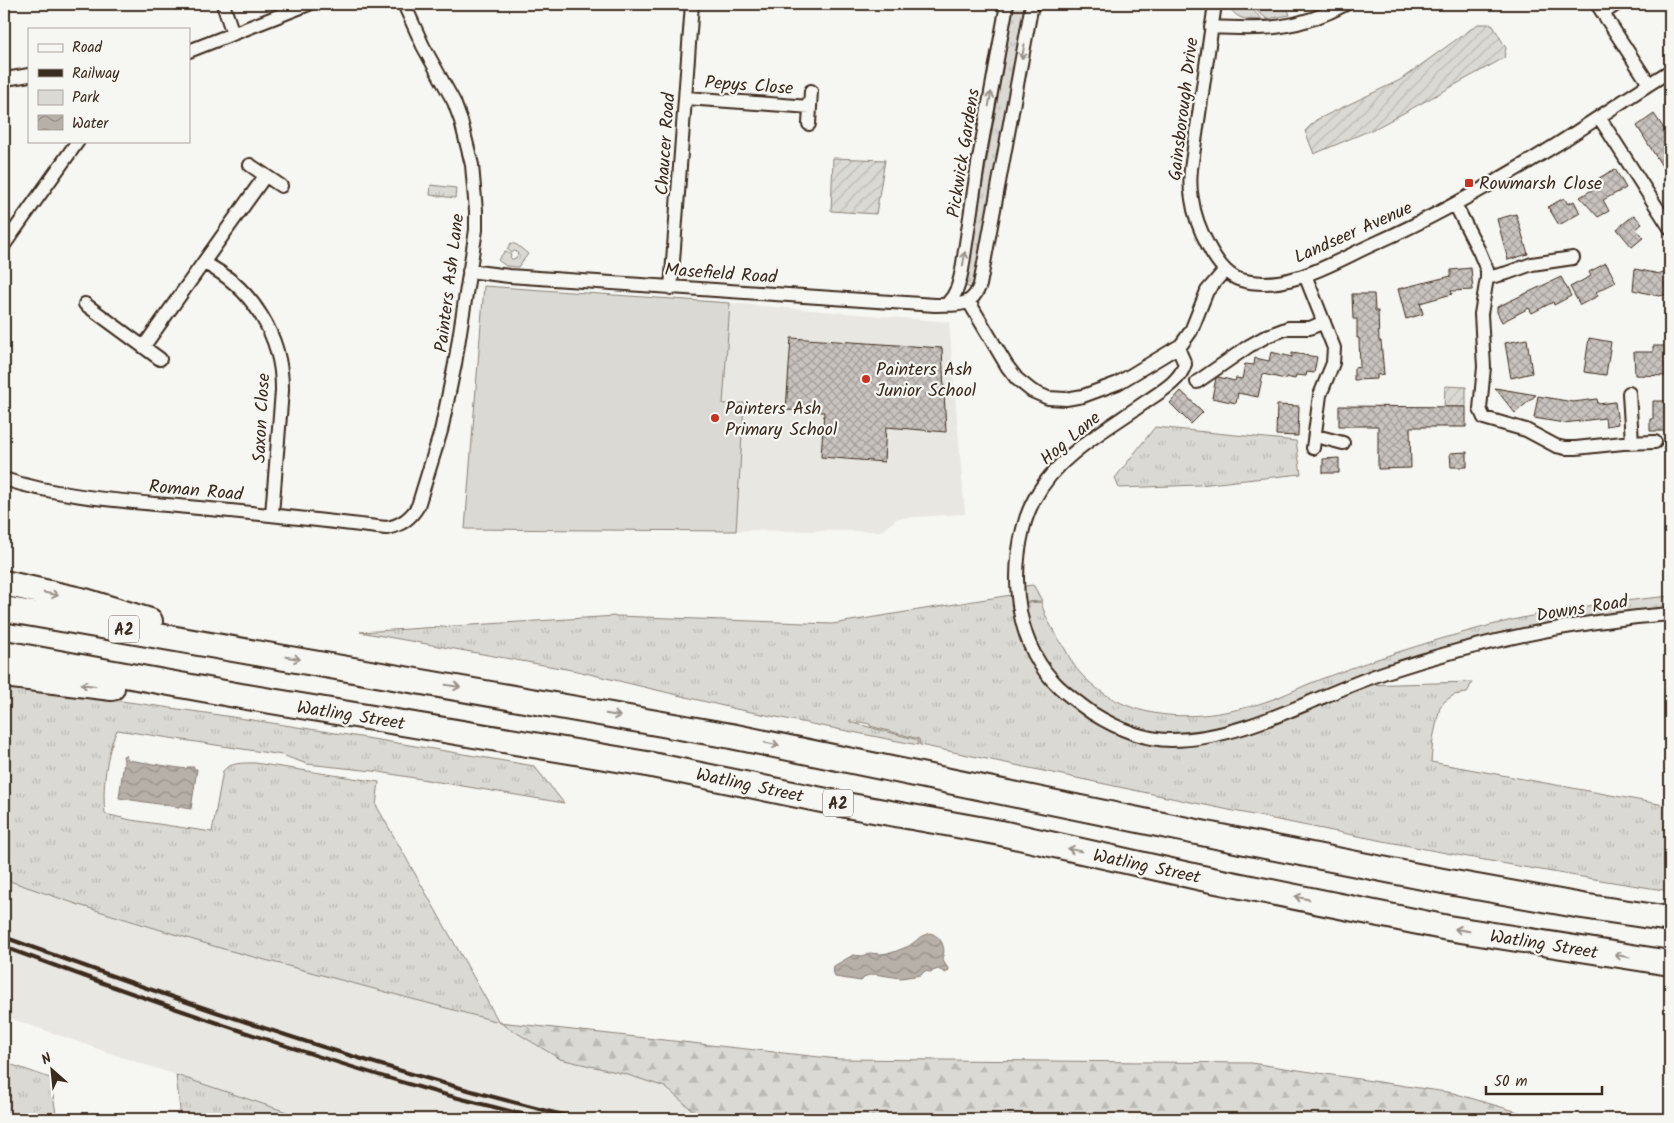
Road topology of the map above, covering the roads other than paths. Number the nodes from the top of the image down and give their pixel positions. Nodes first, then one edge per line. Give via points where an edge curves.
1 (223, 4) edge
2 (309, 4) edge
3 (404, 4) edge
4 (692, 4) edge
5 (1007, 4) edge
6 (1032, 4) edge
7 (1215, 4) edge
8 (1346, 4) edge
9 (1617, 4) edge
10 (1600, 8) edge
11 (1211, 27) junction
12 (233, 34) junction
13 (190, 51) edge
14 (1670, 71) edge
15 (28, 75) edge
16 (6, 79) dead end
17 (1649, 84) junction
18 (812, 91) dead end
19 (686, 98) junction
20 (810, 108) junction
21 (1599, 117) junction
22 (809, 124) dead end
23 (77, 142) edge
24 (250, 165) dead end
25 (265, 176) junction
26 (281, 186) dead end
27 (1455, 204) junction
28 (1670, 225) edge
29 (6, 237) edge
30 (1570, 261) dead end
31 (204, 263) junction
32 (1225, 270) junction
33 (470, 271) junction
34 (1305, 275) junction
35 (1487, 278) junction
36 (671, 288) junction
37 (969, 302) junction
38 (85, 304) dead end
39 (947, 304) junction
40 (1324, 322) junction
41 (144, 346) junction
42 (1178, 348) junction
43 (160, 358) dead end
44 (1197, 382) dead end
45 (1629, 394) dead end
46 (1632, 442) junction
47 (1654, 442) dead end
48 (1343, 443) dead end
49 (4, 479) edge
50 (272, 514) junction
51 (386, 528) joint
52 (1016, 582) joint
53 (4, 583) edge
54 (4, 609) edge
55 (1670, 614) edge
56 (244, 650) junction
57 (4, 653) edge
58 (4, 675) edge
59 (241, 696) junction
60 (1670, 919) edge
61 (1670, 963) edge

1 - 12 street
2 - 12 street
3 - 33 street, Painters Ash Lane via 457,109 468,146 476,211
4 - 19 street, Chaucer Road
39 -> 5 street, Pickwick Gardens via 958,288 962,270
6 -> 37 street via 980,285
7 - 11 street, Gainsborough Drive
8 - 11 street via 1323,16 1288,26 1262,29
9 - 10 street
10 - 17 street
11 - 32 street, Gainsborough Drive via 1190,191 1205,238
12 - 13 street
14 - 17 street, Landseer Avenue
15 - 16 street
17 - 21 street, Landseer Avenue
18 - 20 street, Pepys Close
19 - 20 street, Pepys Close
19 - 36 street, Chaucer Road
20 - 22 street, Pepys Close
21 - 27 street, Landseer Avenue
21 - 28 street
23 - 29 street
24 - 25 street
25 - 26 street
25 - 31 street
27 - 34 street, Landseer Avenue
27 - 35 street via 1485,263
30 - 35 street via 1532,264
31 - 41 street
31 - 50 street, Saxon Close via 230,279 252,302 278,350 282,391
32 - 34 street, Landseer Avenue via 1238,280 1256,283
32 - 42 street via 1208,291 1191,331
33 - 36 street, Masefield Road
33 - 51 street, Painters Ash Lane via 452,384 418,506 408,519
34 - 40 street
35 - 46 street via 1481,312 1484,367 1480,408 1484,418 1526,430 1565,448
36 - 39 street, Masefield Road
37 - 39 street, Masefield Road
37 - 42 street via 1013,374 1026,387 1048,398 1075,397 1112,385
38 - 41 street
40 - 44 street via 1310,328 1288,328 1267,336
40 - 48 street via 1334,357 1320,395 1314,442
41 - 43 street
42 - 52 street, Hog Lane via 1185,364 1178,378 1084,444 1038,491 1023,529
45 - 46 street
46 - 47 street
49 - 50 street, Roman Road via 59,493
50 - 51 street, Roman Road
52 - 55 street, Downs Road via 1026,636 1057,686 1108,724 1140,736 1174,740 1239,729 1384,673 1499,640 1599,621
53 -> 56 highway via 85,601
54 - 56 highway, A2
56 -> 60 highway, A2 via 731,736 1424,877
57 - 59 highway, Watling Street / A2
59 -> 58 highway via 158,694
61 -> 59 highway, Watling Street / A2 via 1448,928 1001,833 646,764

